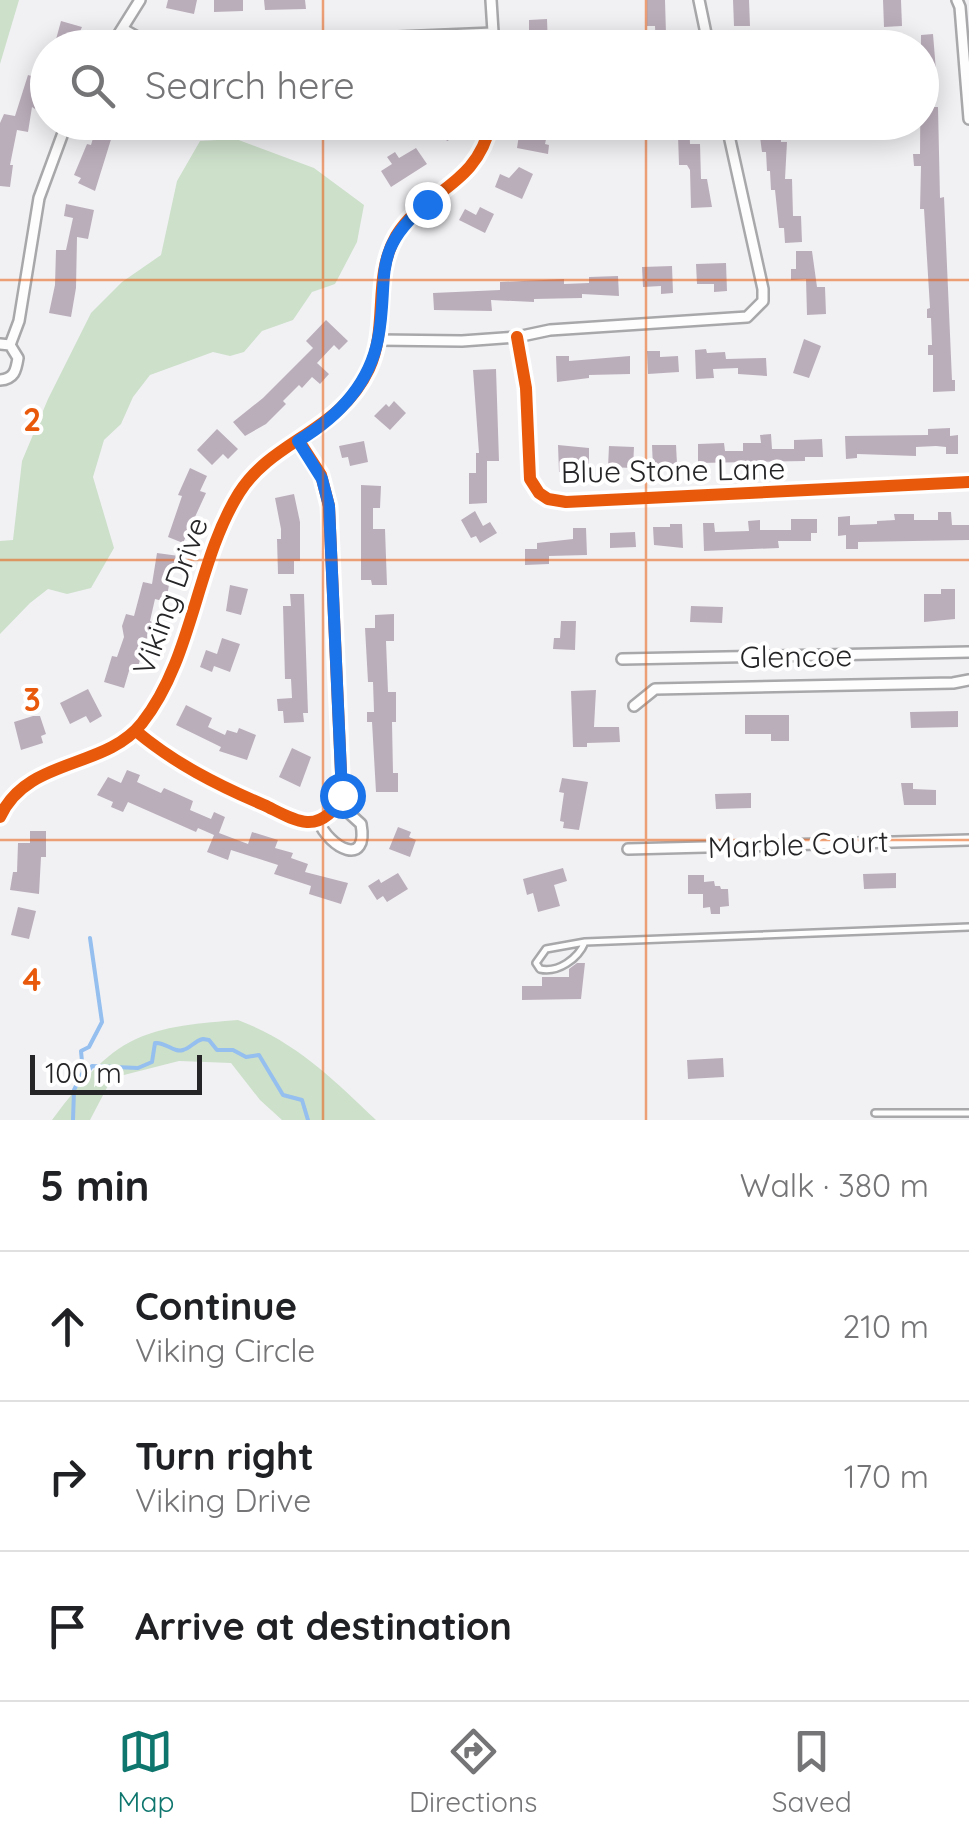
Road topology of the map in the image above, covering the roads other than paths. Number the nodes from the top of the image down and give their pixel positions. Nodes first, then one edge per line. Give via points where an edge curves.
1 (140, 0) edge
2 (492, 0) edge
3 (699, 0) edge
4 (957, 0) edge
5 (124, 28) joint
6 (127, 30) edge
7 (493, 30) edge
8 (706, 30) edge
9 (969, 119) edge
10 (61, 140) edge
11 (485, 140) edge
12 (730, 140) edge
13 (517, 337) junction
14 (378, 340) junction
15 (5, 344) edge
16 (0, 380) edge
17 (298, 441) junction
18 (968, 484) edge
19 (969, 652) edge
20 (622, 659) dead end
21 (969, 680) edge
22 (634, 706) dead end
23 (136, 731) junction
24 (2, 804) edge
25 (339, 804) junction
26 (0, 817) edge
27 (318, 820) junction
28 (969, 840) edge
29 (628, 849) dead end
30 (969, 928) edge
31 (586, 942) junction
32 (875, 1113) dead end
33 (969, 1114) edge

1 - 5 street
2 - 7 street
3 - 8 street
4 - 9 street
5 - 6 street
10 - 15 street via 40,198 19,320
11 - 14 street, Viking Drive via 467,172 396,236 381,282
12 - 13 street via 763,289 756,310 736,320
13 - 14 street
13 - 18 street, Blue Stone Lane via 530,478 548,499
14 - 17 street, Viking Drive via 350,400
15 - 16 street via 18,358 16,372
17 - 23 street, Viking Drive via 262,466 234,502 160,696
17 - 25 street via 322,479 329,506
19 - 20 street, Glencoe
21 - 22 street via 656,689
23 - 24 street, Viking Drive via 98,754 48,771
23 - 27 street via 198,774 288,816
24 - 26 street
25 - 27 street
25 - 27 street via 361,824 357,846 335,846
28 - 29 street, Marble Court
30 - 31 lane
31 - 31 lane via 546,949 536,963 549,971 566,964
32 - 33 lane

